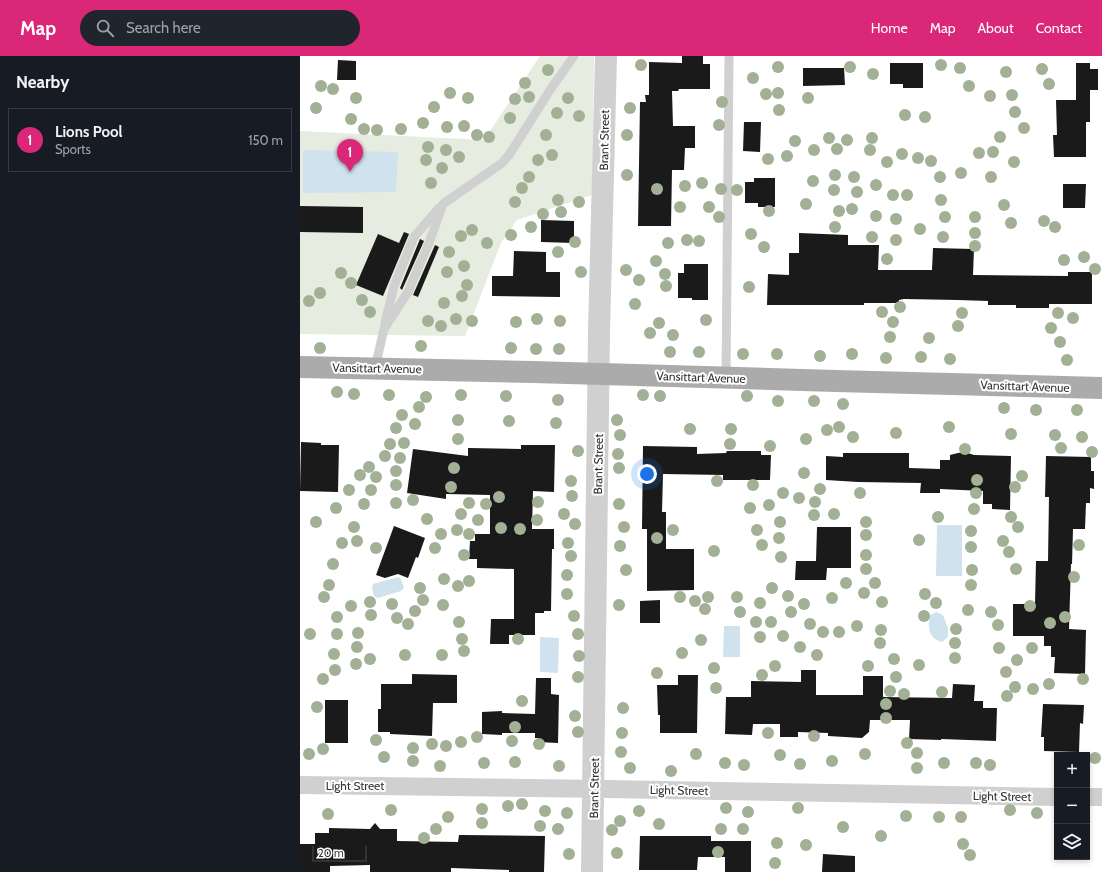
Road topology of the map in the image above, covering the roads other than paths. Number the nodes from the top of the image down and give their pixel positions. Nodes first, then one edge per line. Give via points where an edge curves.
1 (574, 56) edge
2 (606, 56) edge
3 (729, 56) edge
4 (442, 204) junction
5 (384, 329) junction
6 (300, 367) edge
7 (375, 368) junction
8 (599, 373) junction
9 (726, 378) junction
10 (1102, 388) edge
11 (300, 785) edge
12 (594, 788) junction
13 (1054, 796) edge
14 (1090, 797) edge
15 (1102, 797) edge
16 (592, 872) edge

1 - 4 lane via 502,163
2 - 8 street, Brant Street
3 - 9 lane
4 - 5 lane via 408,292
4 - 5 lane via 414,236 394,286
5 - 7 lane
6 - 7 main road, Vansittart Avenue
7 - 8 main road, Vansittart Avenue
8 - 9 main road, Vansittart Avenue
8 - 12 street, Brant Street
9 - 10 main road, Vansittart Avenue
11 - 12 street, Light Street
12 - 13 street, Light Street
12 - 16 street, Brant Street
14 - 15 street

